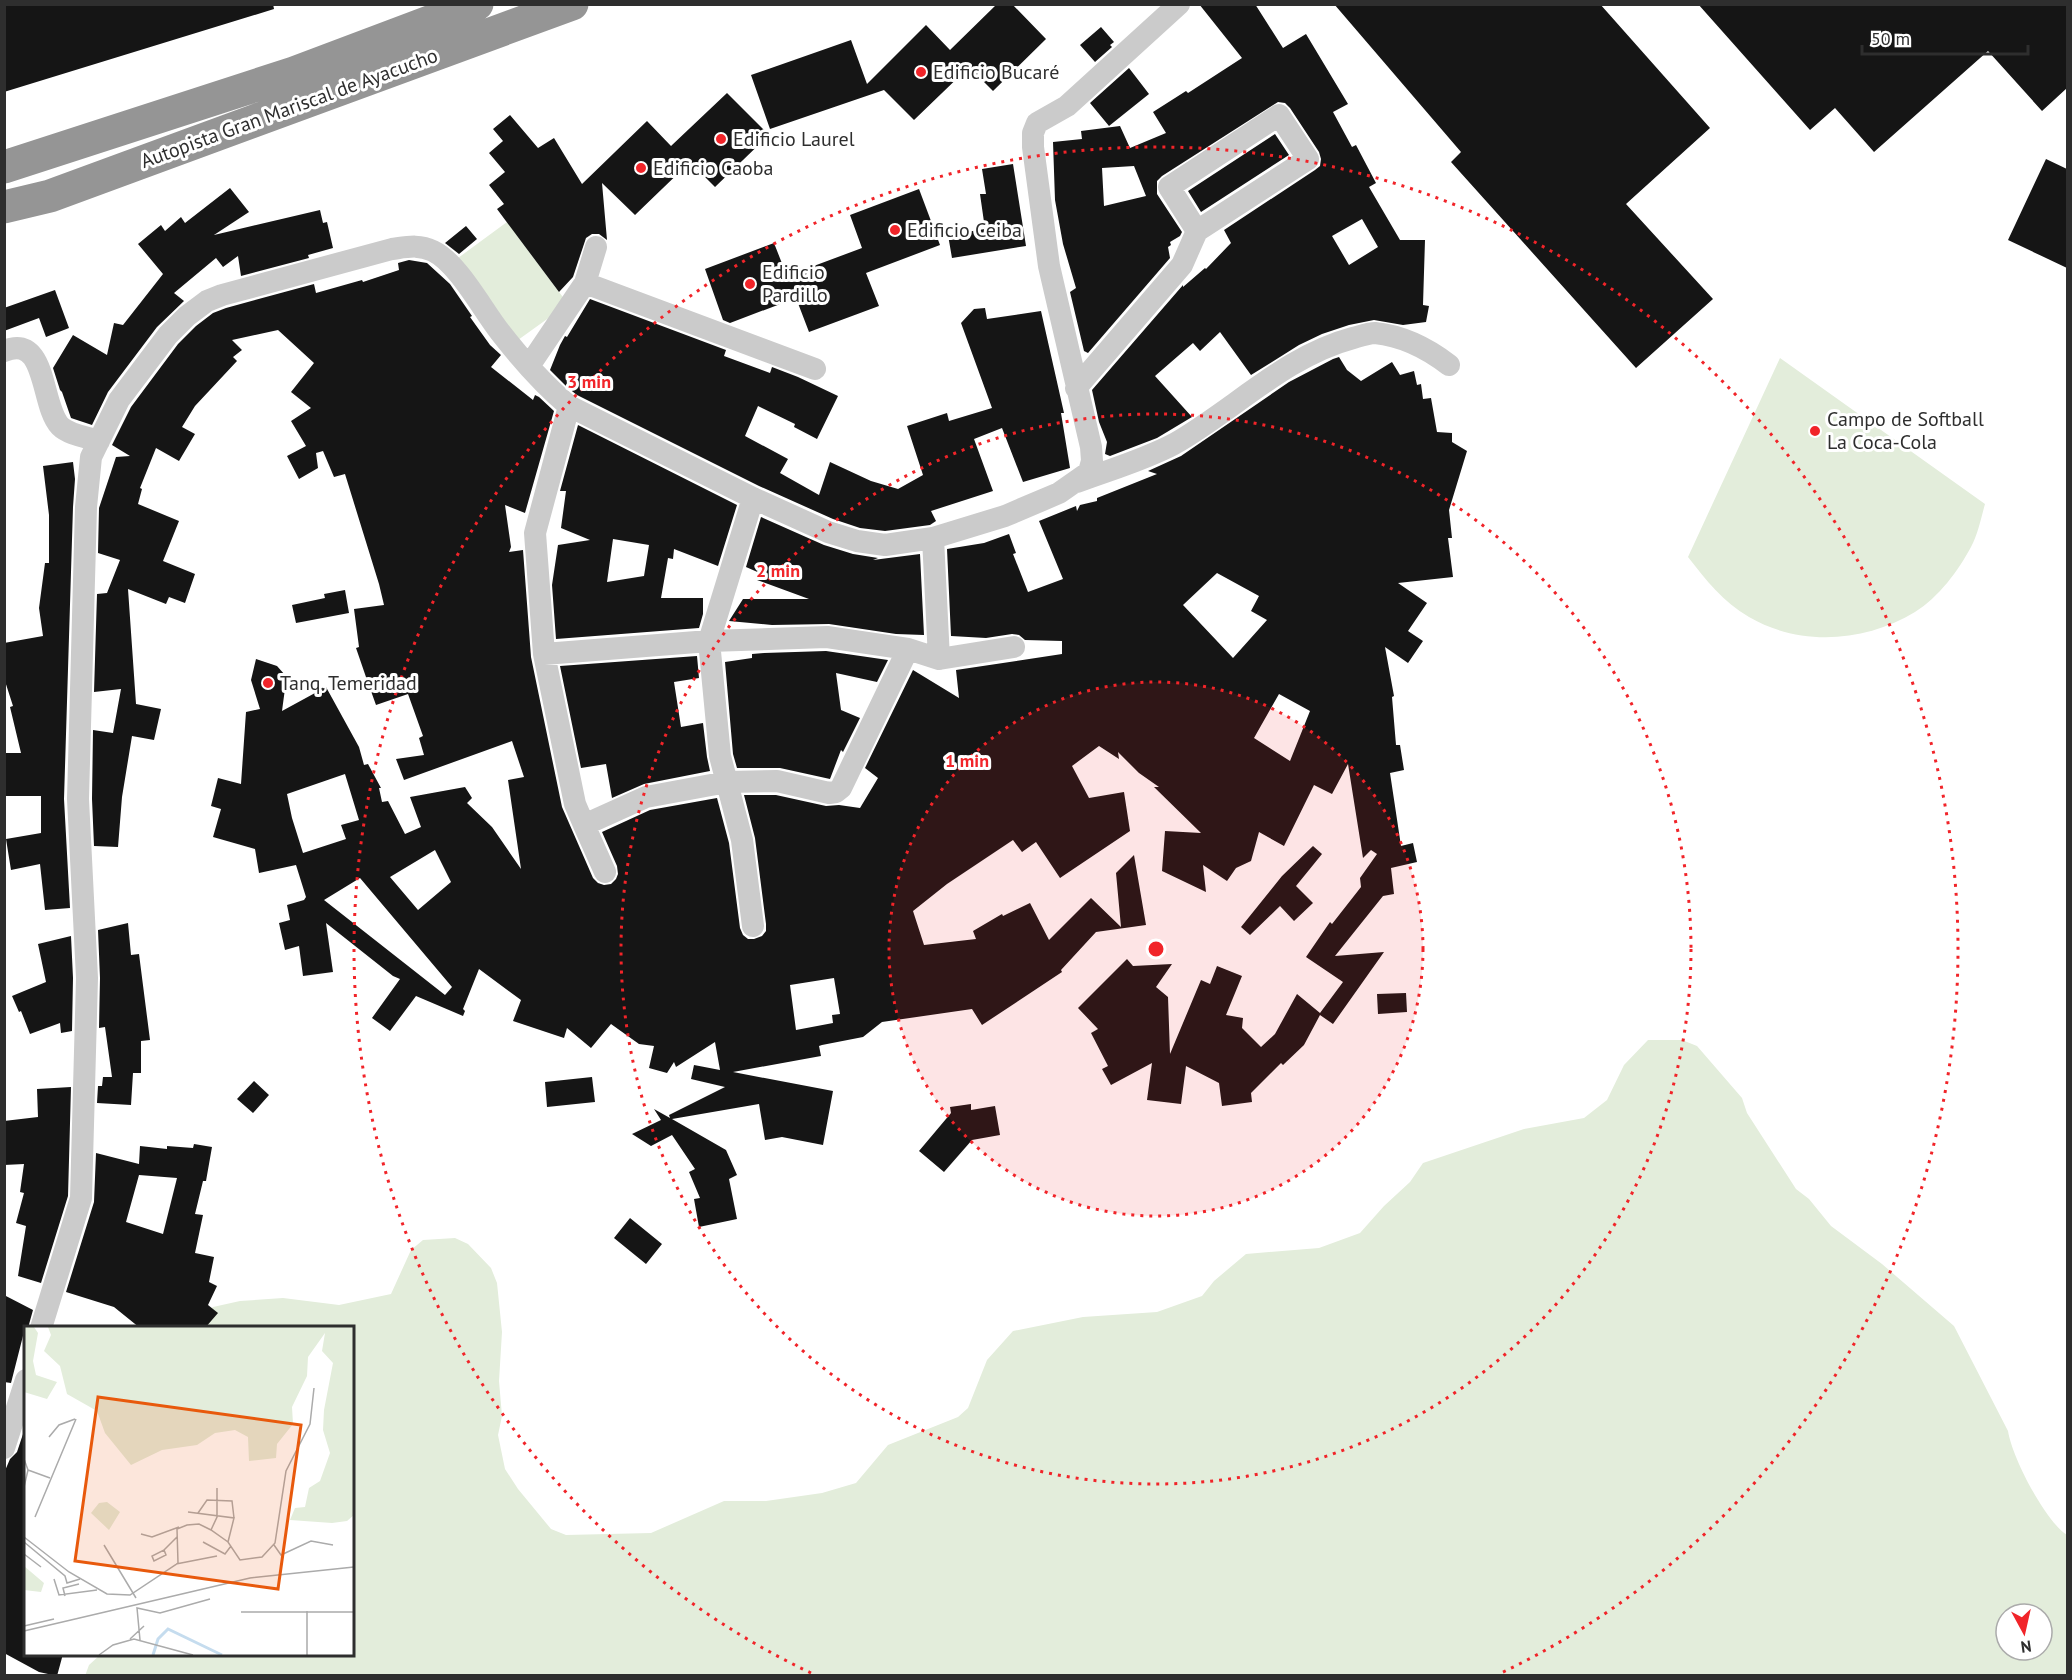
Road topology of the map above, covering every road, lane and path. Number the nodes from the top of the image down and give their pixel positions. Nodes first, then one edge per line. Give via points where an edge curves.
1 (477, 4) edge
2 (572, 4) edge
3 (1179, 4) edge
4 (4, 167) edge
5 (4, 207) edge
6 (1197, 231) junction
7 (596, 247) dead end
8 (585, 283) junction
9 (4, 351) edge
10 (1449, 365) dead end
11 (529, 366) junction
12 (815, 369) dead end
13 (1077, 388) junction
14 (569, 406) junction
15 (99, 441) junction
16 (1077, 482) junction
17 (753, 498) junction
18 (933, 538) junction
19 (709, 641) junction
20 (1014, 647) dead end
21 (908, 650) junction
22 (544, 654) junction
23 (939, 659) junction
24 (727, 782) junction
25 (584, 825) junction
26 (605, 872) dead end
27 (753, 926) dead end
28 (43, 1326) edge
29 (24, 1386) edge
30 (4, 1448) edge

1 - 4 highway, Autopista Gran Mariscal de Ayacucho via 294,73
2 - 5 highway, Autopista Gran Mariscal de Ayacucho via 50,196
3 - 13 street via 1066,106 1037,123 1033,133 1049,266
6 - 6 street via 1308,159 1279,115 1169,186
6 - 13 street via 1182,265
7 - 8 street
8 - 11 street
8 - 12 street
9 - 15 street via 16,347 31,354 60,426
10 - 16 street via 1412,341 1373,333 1337,342 1265,382 1173,444
11 - 14 street
11 - 15 street via 451,264 418,245 392,249 207,301 168,335 119,400
13 - 16 street via 1092,461 1089,472
14 - 17 street
14 - 22 street via 536,533
15 - 28 street via 91,457 86,507 78,799 87,978 81,1198
16 - 18 street via 1005,516
17 - 18 street via 857,541 885,545
17 - 19 street
18 - 23 street
19 - 21 street via 827,637
19 - 22 street
19 - 24 street via 720,756
20 - 23 street
21 - 23 street
21 - 24 street via 836,792 777,781
22 - 25 street via 575,804
24 - 25 street via 646,797
24 - 27 street via 742,840
25 - 26 street
29 - 30 street

